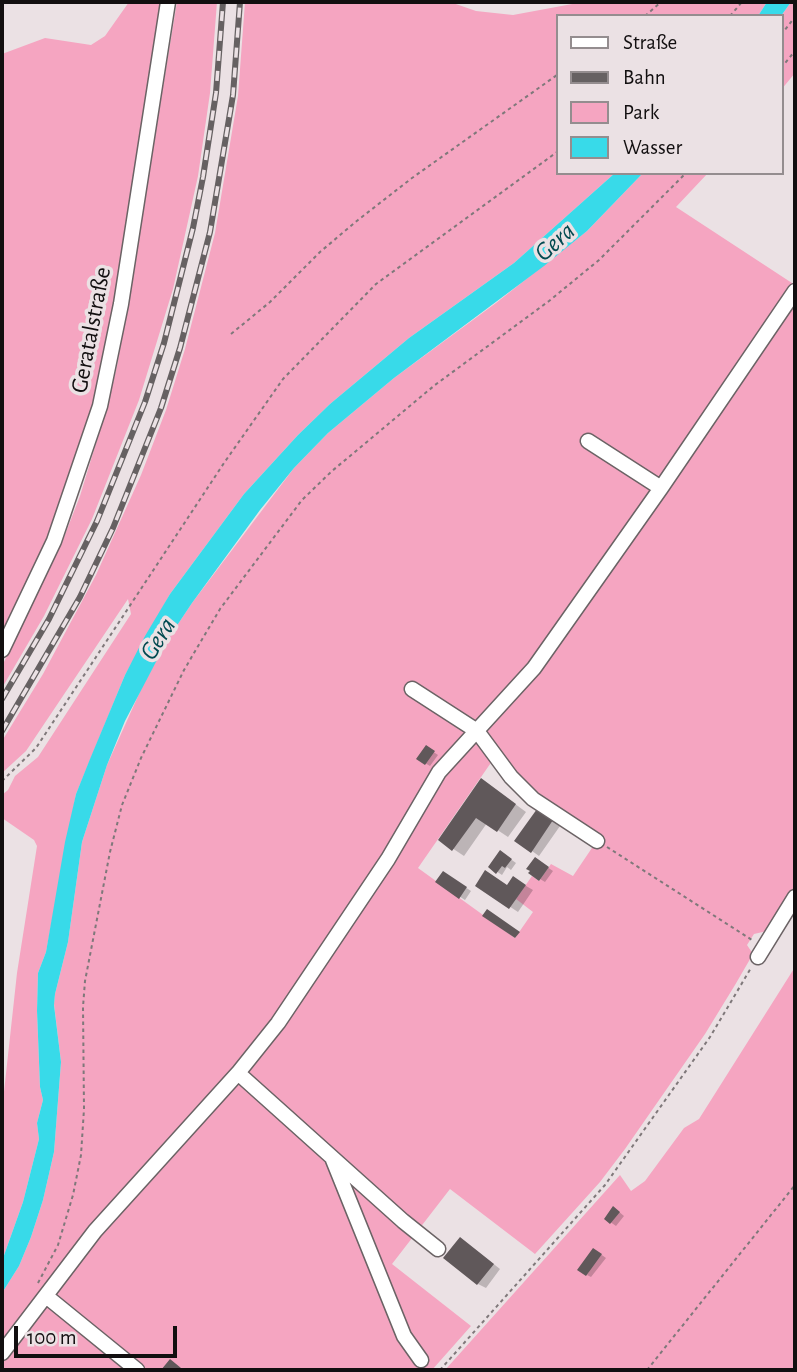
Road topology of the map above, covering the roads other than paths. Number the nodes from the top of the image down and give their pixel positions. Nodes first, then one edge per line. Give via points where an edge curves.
1 (168, 2) edge
2 (795, 291) edge
3 (589, 440) dead end
4 (661, 488) junction
5 (2, 650) edge
6 (412, 689) dead end
7 (477, 731) junction
8 (597, 841) road end
9 (795, 898) edge
10 (758, 957) road end
11 (238, 1073) junction
12 (332, 1157) junction
13 (438, 1249) dead end
14 (41, 1290) junction
15 (2, 1353) edge
16 (421, 1360) dead end
17 (137, 1370) edge

1 - 5 street, Geratalstraße via 121,304 100,406 54,541
2 - 4 street
3 - 4 street
4 - 7 street via 534,668
6 - 7 street
7 - 8 street via 533,799
7 - 11 street via 439,772 300,993
9 - 10 street
11 - 12 street
11 - 14 street
12 - 13 street
12 - 16 street via 404,1336
14 - 15 street
14 - 17 street

